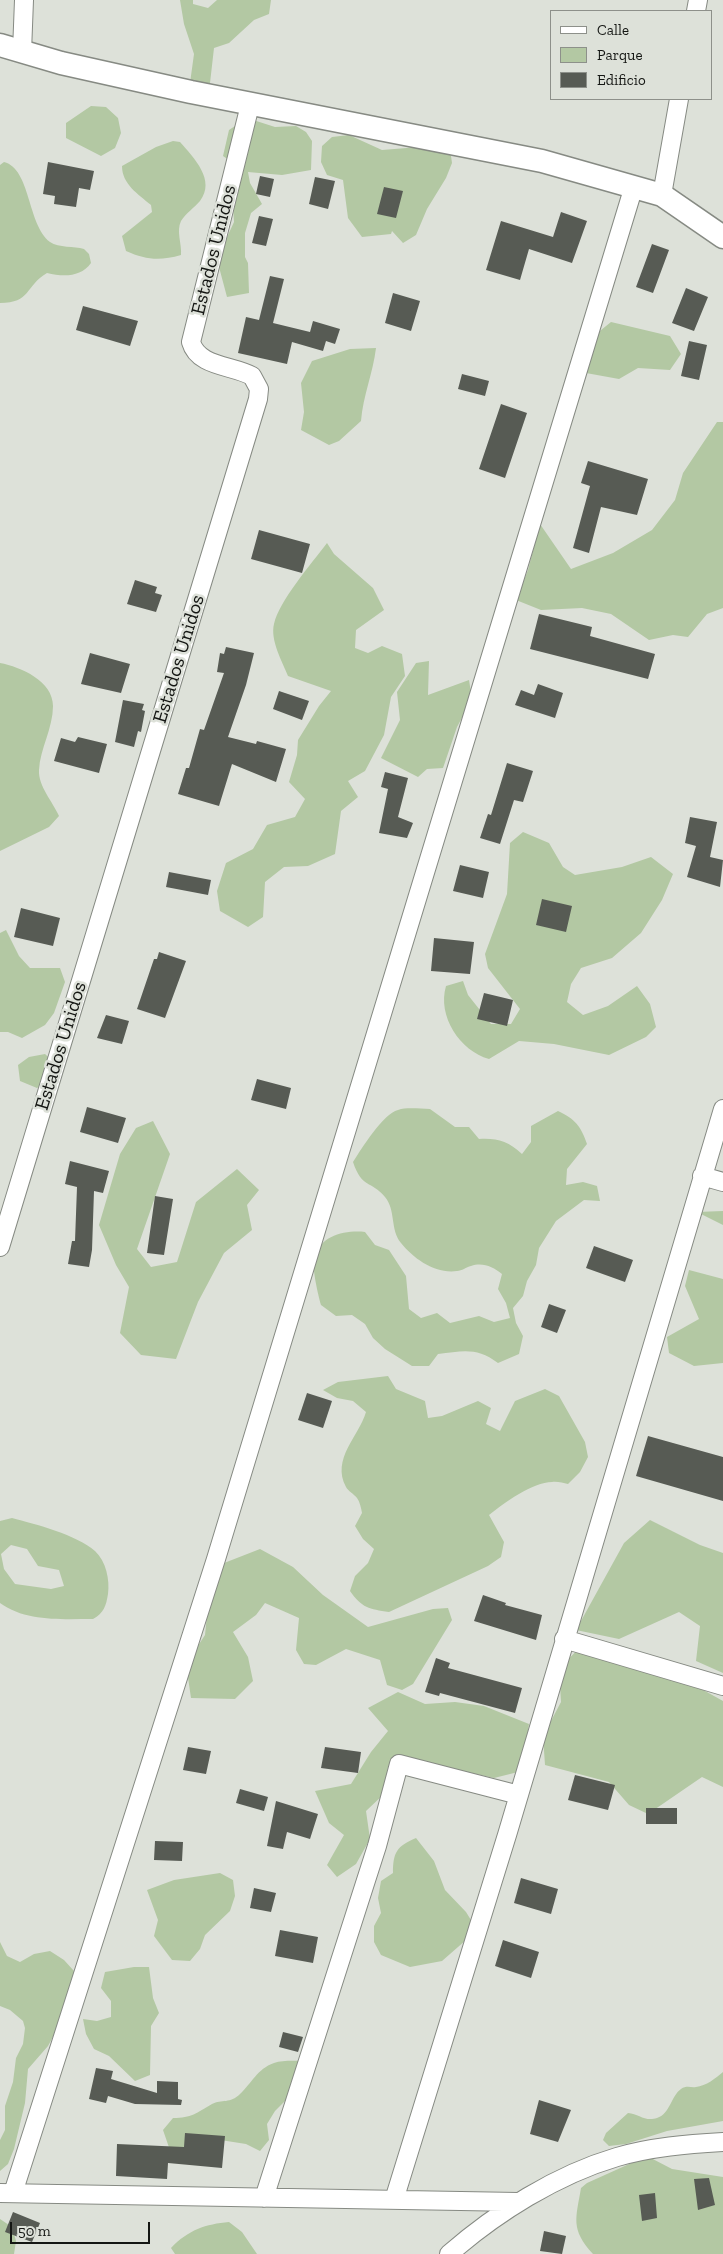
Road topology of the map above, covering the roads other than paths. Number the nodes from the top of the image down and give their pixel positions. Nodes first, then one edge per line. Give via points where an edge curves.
1 (24, 0) edge
2 (0, 45) edge
3 (22, 52) junction
4 (680, 100) edge
5 (250, 105) junction
6 (634, 186) junction
7 (662, 195) junction
8 (723, 237) edge
9 (723, 1109) edge
10 (702, 1176) junction
11 (723, 1182) edge
12 (0, 1247) edge
13 (564, 1640) junction
14 (723, 1686) edge
15 (518, 1795) junction
16 (723, 2142) edge
17 (6, 2193) edge
18 (264, 2198) junction
19 (394, 2200) junction
20 (518, 2202) junction
21 (449, 2254) edge

1 - 3 street
2 - 3 street
3 - 5 street
4 - 7 street
5 - 6 street via 542,161
5 - 12 street, Estados Unidos via 191,342 193,349 205,360 252,376 259,389 258,399
6 - 7 street
6 - 17 street via 216,1559
7 - 8 street
9 - 10 street
10 - 11 street
10 - 13 street
13 - 14 street
13 - 15 street
15 - 18 street via 399,1764 377,1846
15 - 19 street
16 - 20 street via 678,2145 617,2157 549,2185
17 - 18 street
18 - 19 street
19 - 20 street
20 - 21 street via 475,2231

